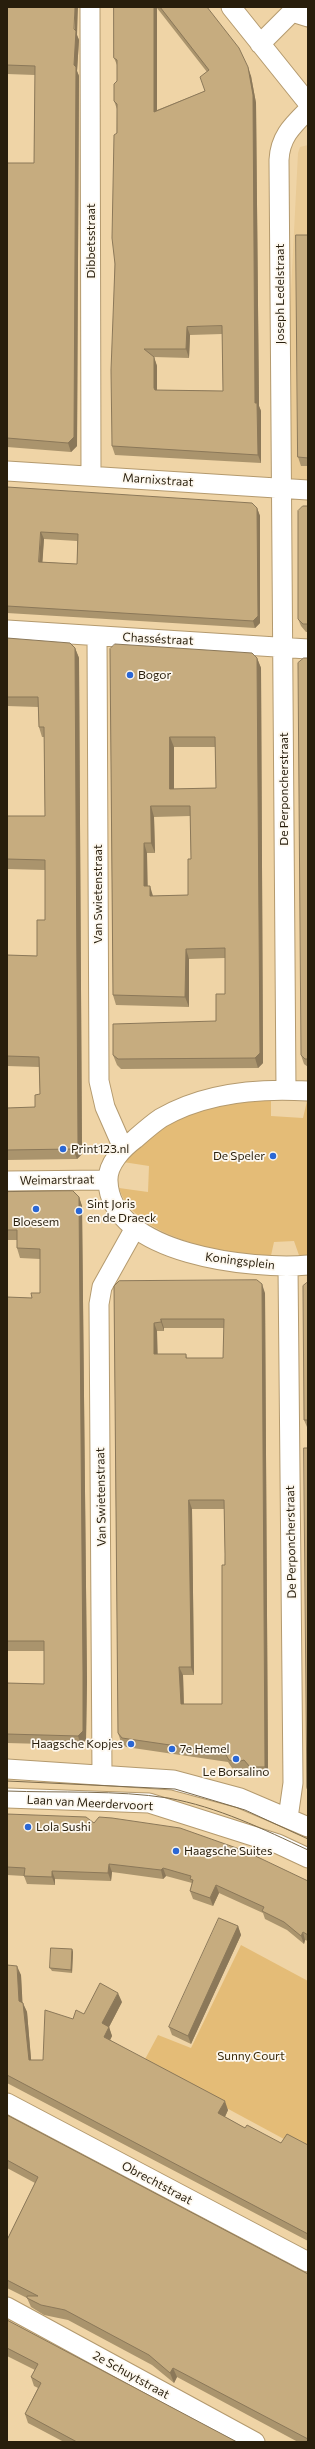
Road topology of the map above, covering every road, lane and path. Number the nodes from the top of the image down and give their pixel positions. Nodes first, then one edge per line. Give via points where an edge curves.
1 (90, 7) edge
2 (231, 7) edge
3 (298, 12) edge
4 (260, 44) junction
5 (308, 103) edge
6 (308, 110) edge
7 (7, 471) edge
8 (91, 476) junction
9 (281, 488) junction
10 (308, 490) edge
11 (7, 630) edge
12 (97, 636) junction
13 (284, 647) junction
14 (308, 649) edge
15 (286, 1090) junction
16 (308, 1091) edge
17 (124, 1148) junction
18 (107, 1180) junction
19 (7, 1181) edge
20 (135, 1228) junction
21 (308, 1265) edge
22 (288, 1267) junction
23 (7, 1769) edge
24 (102, 1774) junction
25 (7, 1798) edge
26 (288, 1818) junction
27 (308, 1827) edge
28 (308, 1858) edge
29 (7, 2103) edge
30 (308, 2262) edge
31 (7, 2307) edge
32 (255, 2442) edge

1 - 8 street, Dibbetsstraat
2 - 4 street
3 - 4 street
4 - 5 street
6 - 9 street, Joseph Ledelstraat via 288,129 280,149
7 - 8 street, Marnixstraat
8 - 9 street, Marnixstraat
9 - 10 street, Marnixstraat
9 - 13 street, De Perponcherstraat
11 - 12 street, Chasséstraat
12 - 13 street, Chasséstraat
12 - 17 street, Van Swietenstraat via 99,1081 106,1107
13 - 14 street, Chasséstraat
13 - 15 street, De Perponcherstraat
15 - 16 street
15 - 17 street via 241,1093 195,1102 160,1118
17 - 18 street via 110,1169
18 - 19 street, Weimarstraat
18 - 20 street, Koningsplein via 111,1198 118,1211
20 - 22 street, Koningsplein via 164,1243 203,1257
20 - 24 street, Van Swietenstraat via 102,1287 99,1304
21 - 22 street, Koningsplein
22 - 26 street, De Perponcherstraat via 293,1783
23 - 24 street
24 - 26 street via 150,1777 202,1786 240,1798
25 - 28 street, Laan van Meerdervoort via 148,1803 278,1844
26 - 27 street
29 - 30 street, Obrechtstraat
31 - 32 street, 2e Schuytstraat

